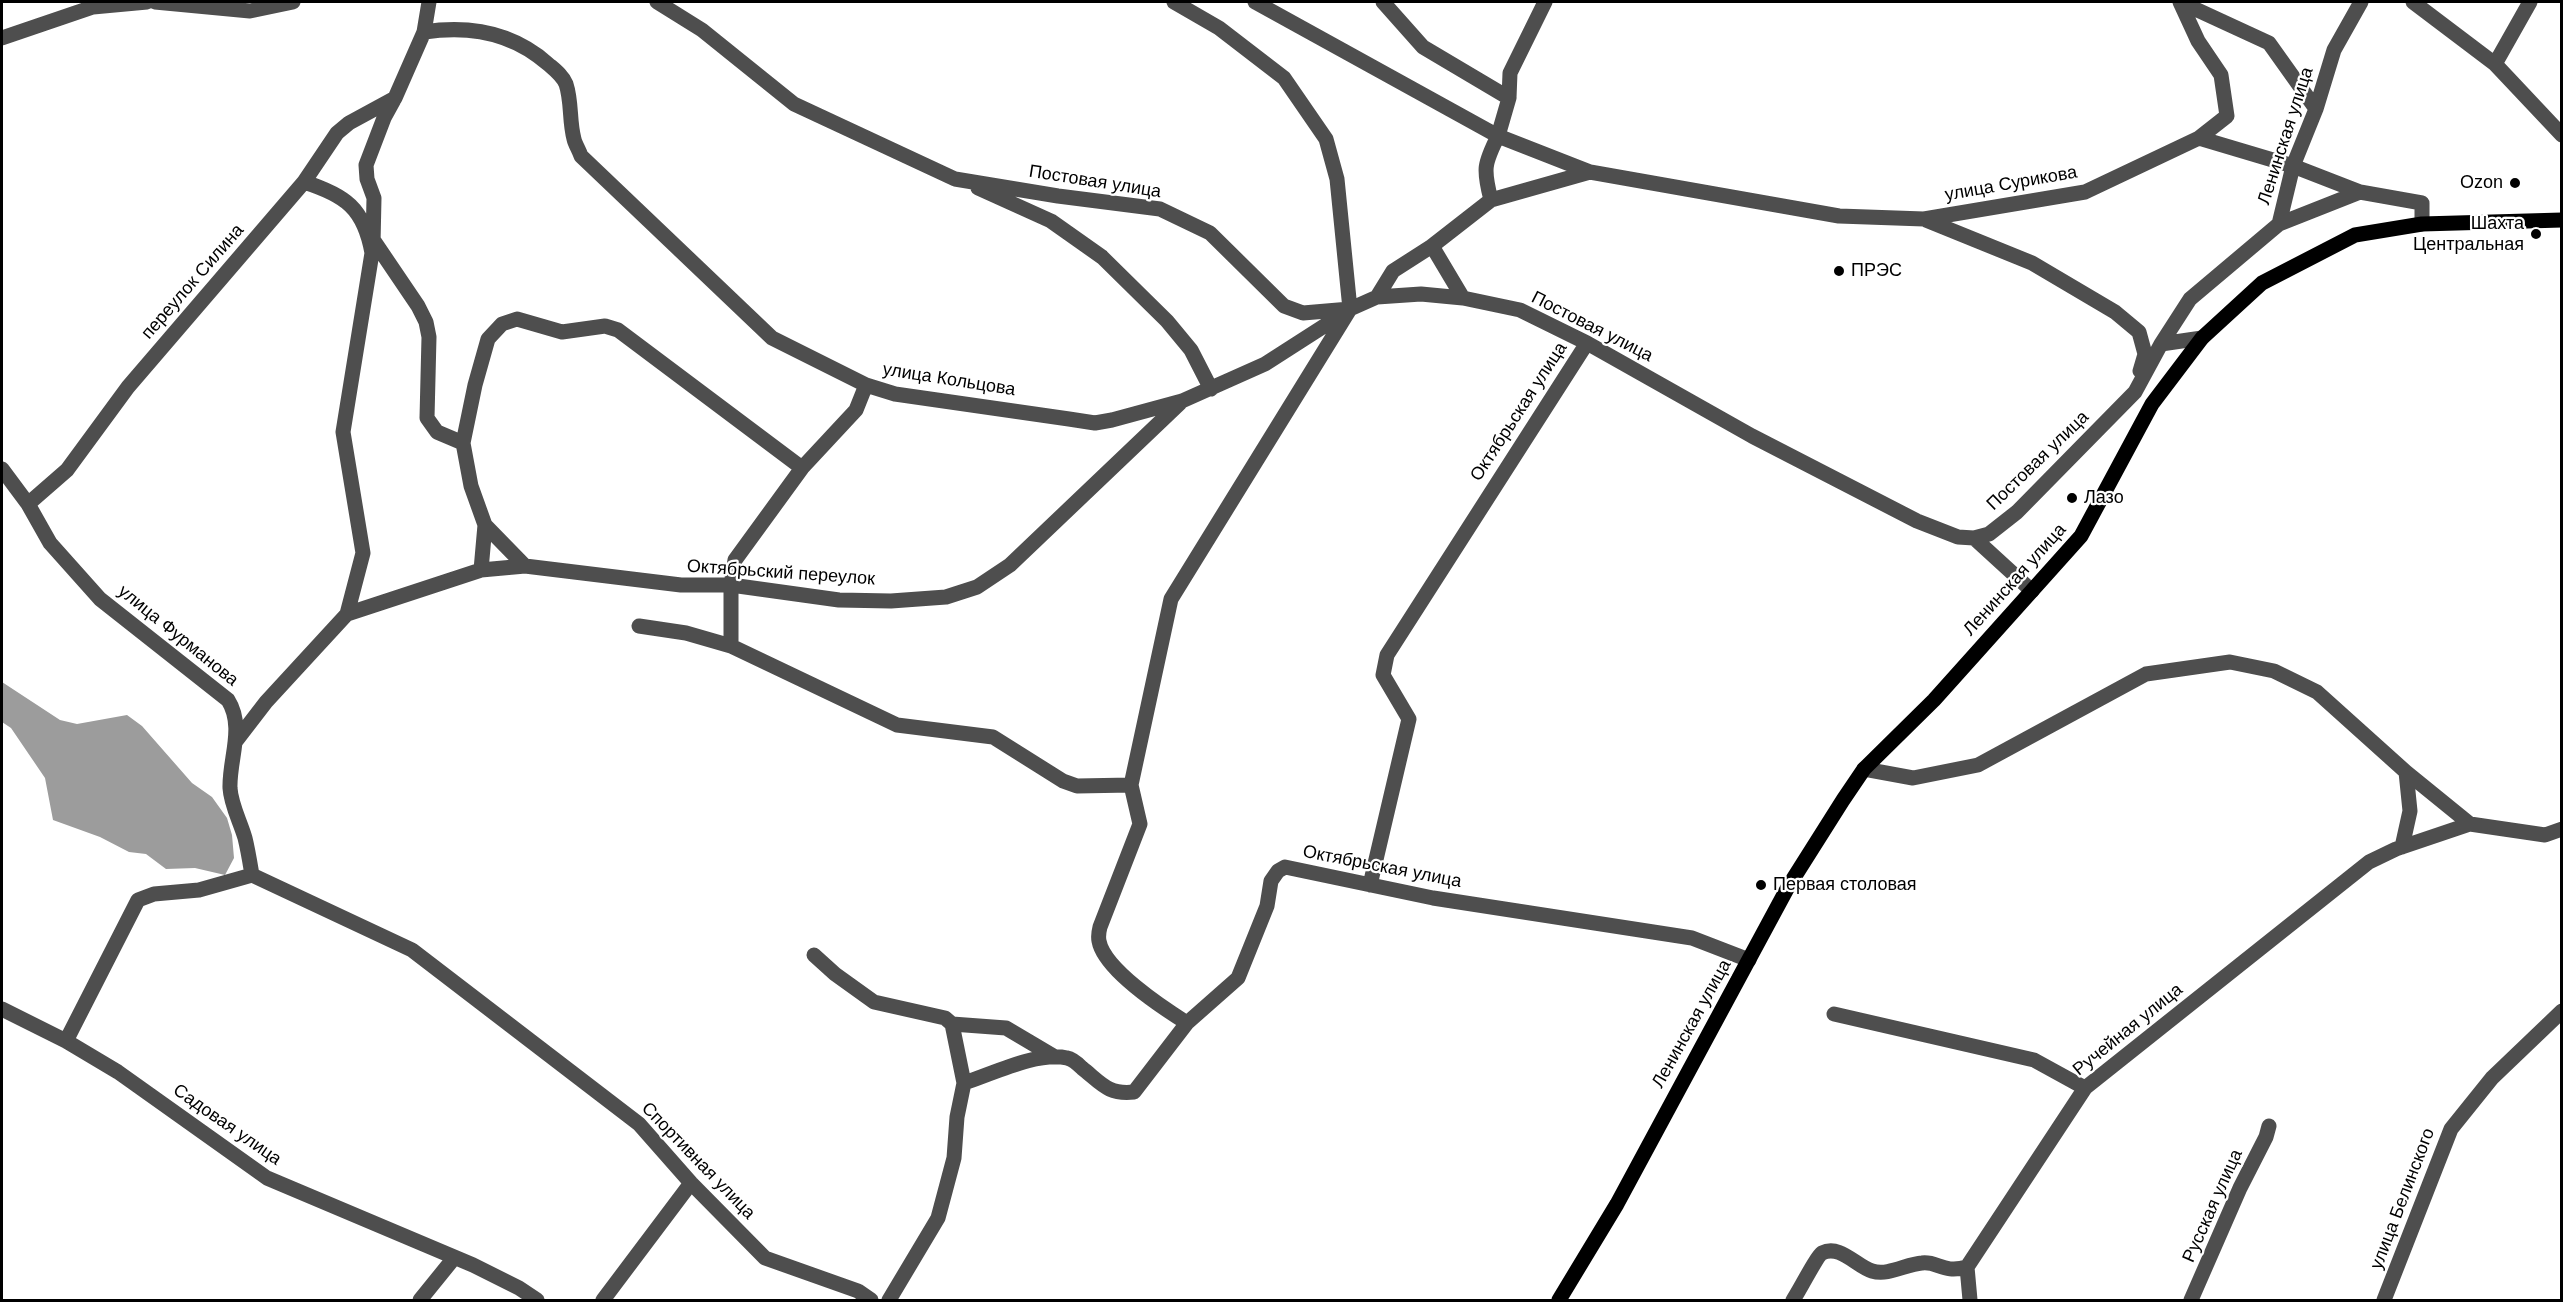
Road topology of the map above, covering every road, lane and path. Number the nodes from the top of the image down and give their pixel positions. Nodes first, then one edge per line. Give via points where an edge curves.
1 (147, 2) edge
2 (155, 2) edge
3 (292, 2) edge
4 (429, 2) edge
5 (657, 2) edge
6 (1174, 2) edge
7 (1255, 2) edge
8 (1383, 2) edge
9 (1545, 2) edge
10 (2180, 2) edge
11 (2361, 2) edge
12 (2413, 2) edge
13 (2530, 2) edge
14 (424, 32) junction
15 (2, 38) edge
16 (2495, 64) junction
17 (395, 98) junction
18 (1509, 98) junction
19 (2316, 109) junction
20 (2562, 135) edge
21 (1498, 136) junction
22 (2199, 138) junction
23 (2293, 166) junction
24 (1590, 171) junction
25 (304, 182) junction
26 (976, 183) junction
27 (2360, 192) junction
28 (1491, 200) junction
29 (1924, 219) junction
30 (2562, 220) edge
31 (2279, 224) junction
32 (2422, 224) junction
33 (1432, 246) junction
34 (373, 247) junction
35 (1377, 297) junction
36 (1463, 298) junction
37 (1350, 309) junction
38 (2202, 338) junction
39 (1587, 343) junction
40 (2161, 344) junction
41 (866, 385) junction
42 (1210, 388) junction
43 (2135, 392) junction
44 (1182, 401) junction
45 (2152, 404) junction
46 (463, 443) junction
47 (802, 468) junction
48 (2, 469) edge
49 (28, 504) junction
50 (485, 525) junction
51 (1974, 538) junction
52 (525, 566) junction
53 (481, 570) junction
54 (731, 585) junction
55 (2032, 591) junction
56 (347, 614) junction
57 (639, 626) dead end
58 (731, 646) junction
59 (236, 741) junction
60 (1864, 770) junction
61 (2406, 772) junction
62 (1131, 785) junction
63 (2470, 824) junction
64 (2562, 829) edge
65 (2402, 847) junction
66 (252, 875) junction
67 (1370, 885) junction
68 (814, 955) dead end
69 (1749, 960) junction
70 (2, 1010) edge
71 (2562, 1011) edge
72 (1834, 1014) dead end
73 (952, 1023) junction
74 (1187, 1023) junction
75 (66, 1041) junction
76 (1055, 1057) junction
77 (964, 1083) junction
78 (2085, 1088) junction
79 (2269, 1126) dead end
80 (691, 1183) junction
81 (454, 1258) junction
82 (1967, 1267) junction
83 (420, 1300) edge
84 (537, 1300) edge
85 (603, 1300) edge
86 (871, 1300) edge
87 (889, 1300) edge
88 (1559, 1300) edge
89 (1793, 1300) edge
90 (1970, 1300) edge
91 (2192, 1300) edge
92 (2384, 1300) edge

1 - 15 street via 93,7
2 - 3 street via 250,11
4 - 14 street
5 - 26 street, Постовая улица via 702,30 794,104 955,179
6 - 37 street via 1220,28 1284,78 1326,139 1337,179
7 - 21 street, улица Сурикова
8 - 18 street via 1423,47
9 - 18 street via 1510,73
10 - 19 street via 2269,43
10 - 22 street, улица Сурикова via 2198,41 2221,75 2227,116
11 - 19 street, Ленинская улица via 2334,50
12 - 16 street
13 - 16 street
14 - 17 street
14 - 41 street, улица Кольцова via 445,28 489,32 511,39 539,56 562,76 581,156 772,338
16 - 20 street
17 - 25 street, переулок Силина via 337,133
17 - 34 street via 366,165 374,198
18 - 21 street
19 - 23 street, Ленинская улица
21 - 24 street, улица Сурикова
21 - 28 street via 1485,161
22 - 23 street
22 - 29 street, улица Сурикова via 2085,192
23 - 27 street
23 - 31 street, Ленинская улица
24 - 28 street
24 - 29 street, улица Сурикова via 1839,216
25 - 34 street via 334,193 353,207
25 - 49 street, переулок Силина via 128,387 67,470
26 - 37 street, Постовая улица via 1160,209 1210,233 1284,306 1303,313
26 - 42 street, Постовая улица via 979,189 1051,221 1102,257 1191,350
27 - 31 street
27 - 32 street via 2422,202
28 - 33 street
29 - 43 street, улица Сурикова via 2032,262 2115,312 2139,333 2145,354
30 - 32 main road, Ленинская улица
31 - 40 street, Ленинская улица via 2190,299
32 - 38 main road, Ленинская улица via 2355,235 2294,266 2262,283
33 - 35 street via 1393,271
33 - 36 street
34 - 46 street via 426,322 427,418 437,432
34 - 56 street via 343,432 363,553
35 - 36 street, Постовая улица via 1421,294
35 - 37 street, Постовая улица
36 - 39 street, Постовая улица via 1520,310
37 - 42 street, улица Кольцова via 1265,364
37 - 62 street via 1171,598
38 - 40 street
38 - 45 main road, Ленинская улица
39 - 51 street, Постовая улица via 1752,436 1917,521 1958,537
39 - 67 street, Октябрьская улица via 1387,655 1383,675 1409,719
40 - 43 street, Ленинская улица
41 - 44 street, улица Кольцова via 895,394 1095,423
41 - 47 street via 856,410
42 - 44 street, улица Кольцова
43 - 45 street
43 - 51 street, Постовая улица via 2017,512 1989,534
44 - 54 street, Октябрьский переулок via 1010,565 977,587 946,597 891,601 838,600
45 - 55 main road, Ленинская улица via 2081,536
46 - 47 street via 488,339 502,324 516,319 562,332 605,326 618,330
46 - 50 street via 471,486
47 - 54 street via 735,560
48 - 49 street, улица Фурманова
49 - 59 street, улица Фурманова via 50,543 100,599 228,700 233,708
50 - 52 street
50 - 53 street
51 - 55 street
52 - 53 street, Октябрьский переулок
52 - 54 street, Октябрьский переулок via 681,585
53 - 56 street, Октябрьский переулок
54 - 58 street
55 - 60 main road, Ленинская улица via 1934,700
56 - 59 street via 266,702
57 - 58 street via 686,633
58 - 62 street via 897,725 993,737 1077,786
59 - 66 street, улица Фурманова via 230,790
60 - 61 street via 1913,778 1978,765 2146,674 2230,662 2274,670 2317,692
60 - 69 main road, Ленинская улица via 1788,887
61 - 63 street
61 - 65 street via 2410,811
62 - 74 street via 1140,824 1098,939 1116,968
63 - 64 street, Ручейная улица via 2545,835
63 - 65 street, Ручейная улица
65 - 78 street, Ручейная улица via 2369,862
66 - 75 street via 199,890 154,894 138,900
66 - 80 street, Спортивная улица via 412,950 639,1124
67 - 69 street, Октябрьская улица via 1692,938
67 - 74 street, Октябрьская улица via 1285,867 1278,871 1270,881 1267,906 1238,978
68 - 73 street via 874,1002 945,1018
69 - 88 main road, Ленинская улица via 1617,1204
70 - 75 street, Садовая улица
71 - 92 street, улица Белинского via 2492,1078 2451,1129
72 - 78 street via 2034,1060
73 - 76 street via 1006,1028
73 - 77 street
74 - 76 street, Октябрьская улица via 1134,1092 1110,1091 1068,1058
75 - 81 street, Садовая улица via 118,1072 267,1178
76 - 77 street via 1020,1062
77 - 87 street via 954,1158 938,1218
78 - 82 street, Ручейная улица
79 - 91 street, Русская улица
80 - 85 street
80 - 86 street, Спортивная улица via 765,1258 858,1291
81 - 83 street
81 - 84 street, Садовая улица
82 - 89 street via 1946,1270 1924,1262 1875,1272 1837,1251 1827,1251 1819,1255
82 - 90 street

